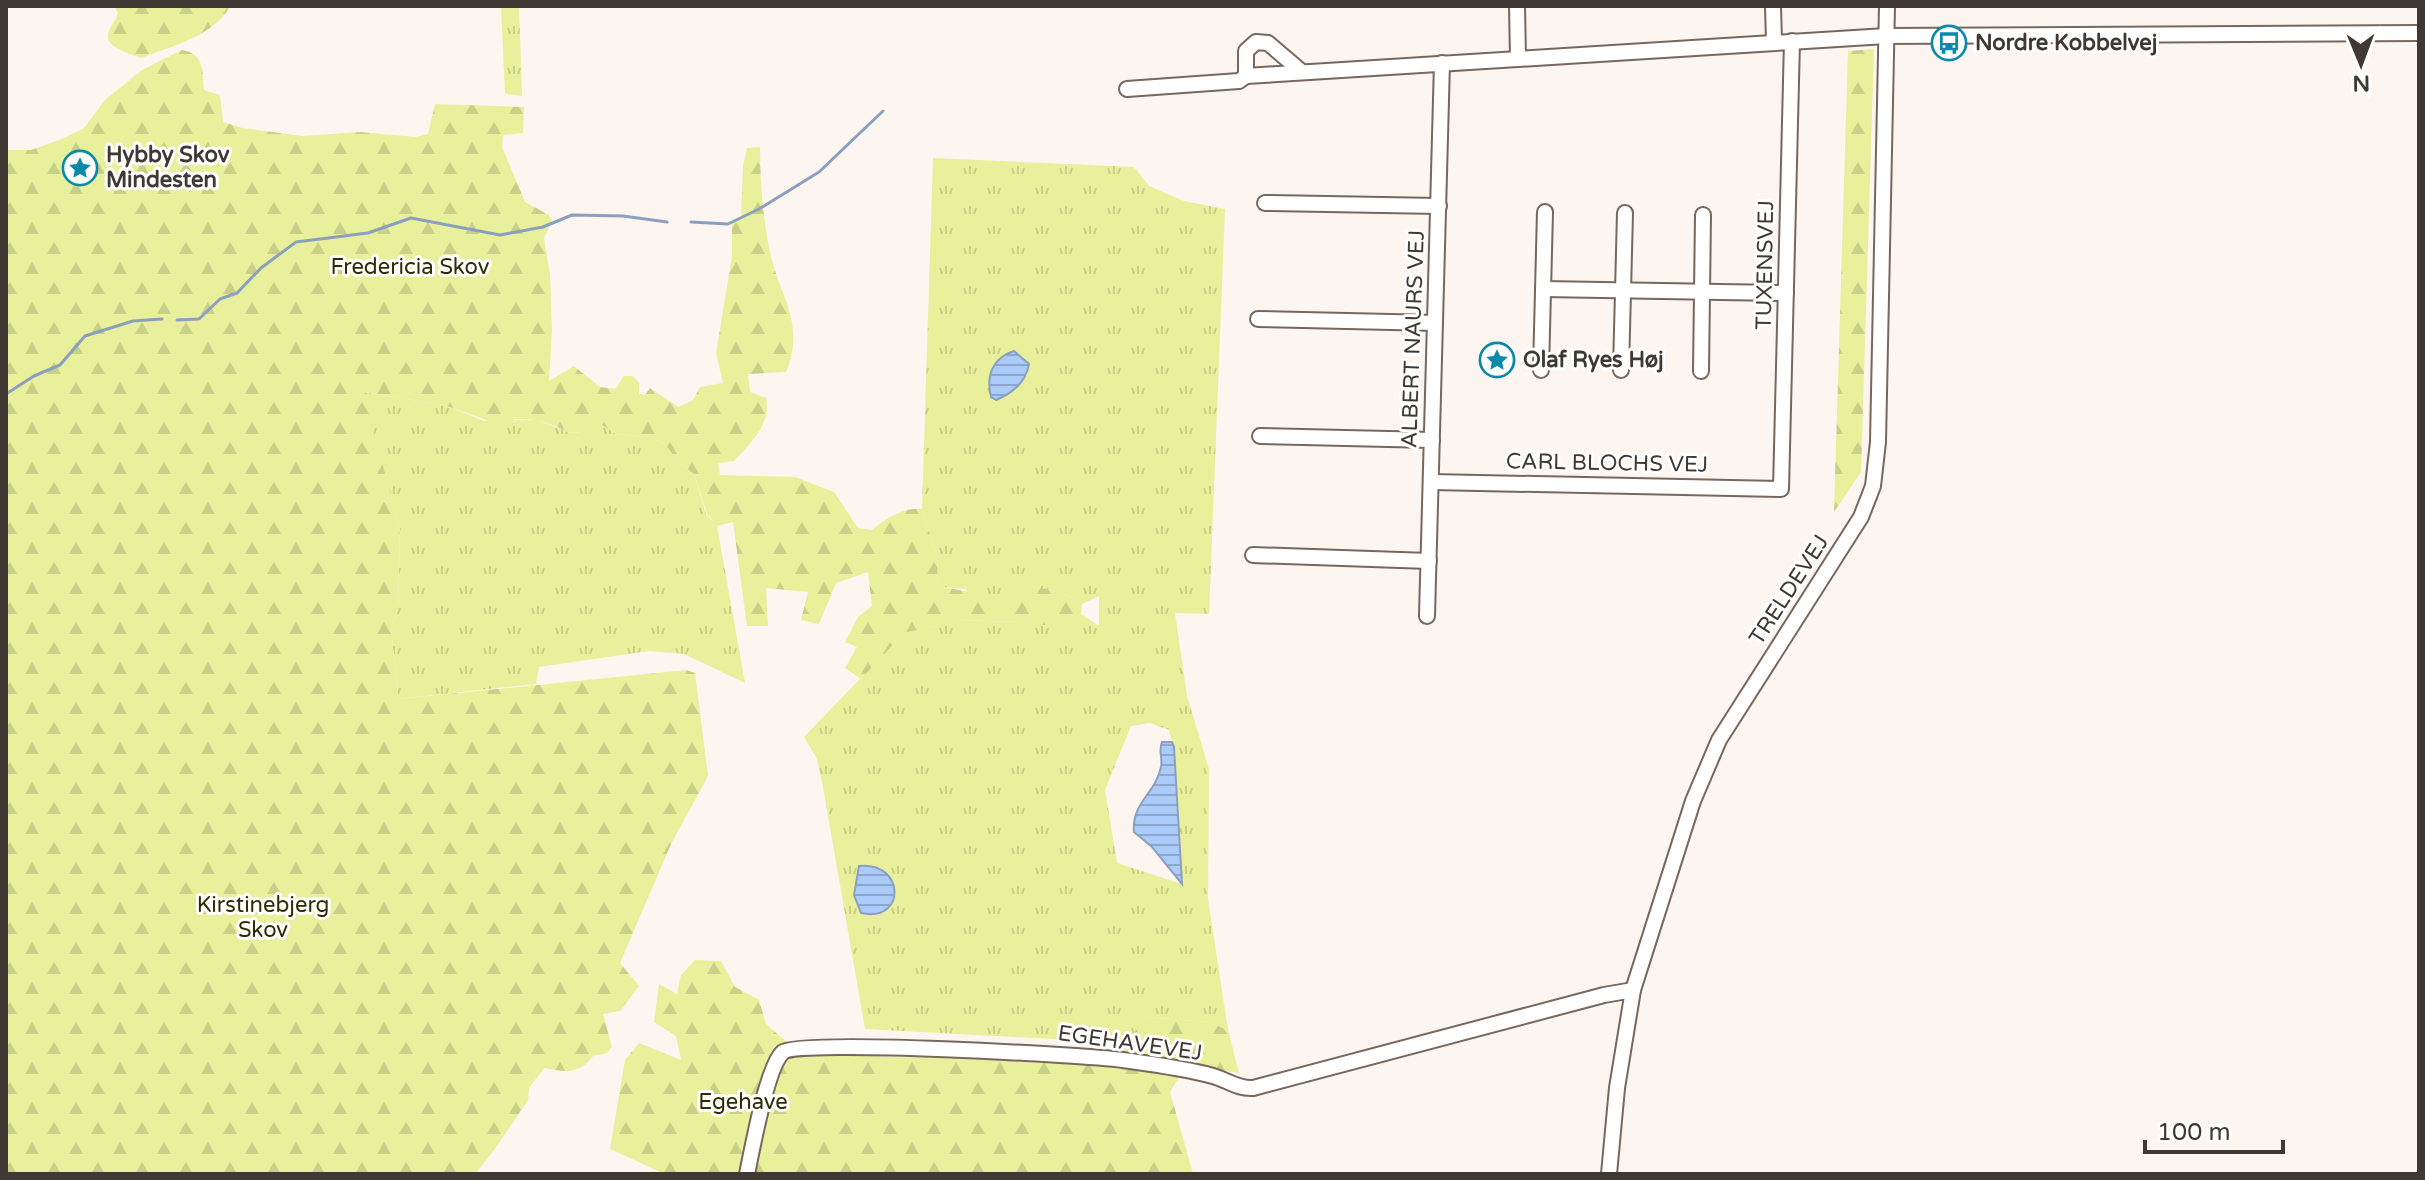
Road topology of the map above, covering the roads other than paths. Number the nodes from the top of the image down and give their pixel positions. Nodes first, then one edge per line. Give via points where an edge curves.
1 (1517, 6) edge
2 (1773, 6) edge
3 (1887, 6) edge
4 (2419, 33) edge
5 (1886, 36) junction
6 (1792, 41) junction
7 (1774, 42) junction
8 (1518, 59) junction
9 (1442, 63) junction
10 (1302, 72) junction
11 (1246, 76) junction
12 (1127, 89) dead end
13 (1265, 203) dead end
14 (1439, 206) junction
15 (1545, 212) dead end
16 (1625, 213) dead end
17 (1703, 215) dead end
18 (1543, 289) junction
19 (1622, 290) junction
20 (1702, 291) junction
21 (1786, 293) junction
22 (1258, 319) dead end
23 (1435, 323) junction
24 (1541, 370) dead end
25 (1621, 370) dead end
26 (1701, 371) dead end
27 (1260, 436) dead end
28 (1432, 440) junction
29 (1431, 482) junction
30 (1781, 489) joint
31 (1253, 555) dead end
32 (1429, 561) junction
33 (1427, 616) dead end
34 (1633, 990) junction
35 (747, 1174) edge
36 (1609, 1174) edge

1 - 8 street
2 - 7 street
3 - 5 street, TRELDEVEJ
4 - 5 street
5 - 6 street
5 - 34 street, TRELDEVEJ via 1878,442 1871,493 1849,537 1719,740 1693,801
6 - 7 street
6 - 21 street, TUXENSVEJ
7 - 8 street
8 - 9 street
9 - 10 street
9 - 14 street, ALBERT NAURS VEJ
10 - 11 street
10 - 11 street via 1261,42 1246,51
11 - 12 street via 1239,81
13 - 14 street
14 - 23 street, ALBERT NAURS VEJ
15 - 18 street
16 - 19 street
17 - 20 street
18 - 19 street
18 - 24 street
19 - 20 street
19 - 25 street
20 - 21 street
20 - 26 street
21 - 30 street, TUXENSVEJ
22 - 23 street
23 - 28 street, ALBERT NAURS VEJ
27 - 28 street
28 - 29 street, ALBERT NAURS VEJ
29 - 30 street, CARL BLOCHS VEJ
29 - 32 street, ALBERT NAURS VEJ
31 - 32 street
32 - 33 street, ALBERT NAURS VEJ
34 - 35 street, EGEHAVEVEJ via 1243,1089 1185,1070 1071,1055 795,1047 782,1053 771,1071
34 - 36 street, TRELDEVEJ

